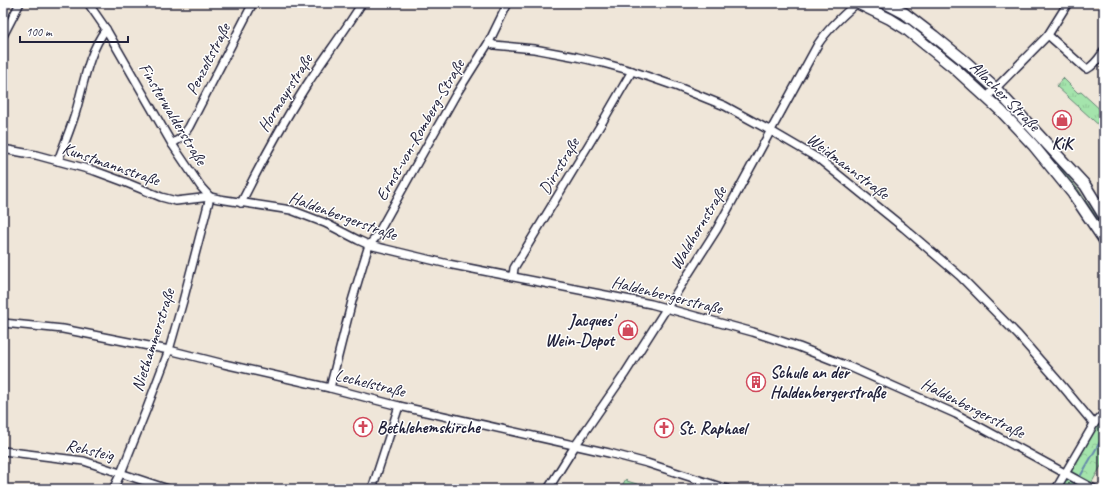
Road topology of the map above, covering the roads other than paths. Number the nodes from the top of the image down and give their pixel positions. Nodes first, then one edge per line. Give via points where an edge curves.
1 (20, 3) edge
2 (88, 3) edge
3 (253, 3) edge
4 (362, 3) edge
5 (508, 3) edge
6 (857, 3) edge
7 (885, 3) edge
8 (1068, 3) edge
9 (106, 30) junction
10 (1048, 35) junction
11 (3, 36) edge
12 (489, 42) junction
13 (1104, 51) edge
14 (632, 71) junction
15 (996, 89) junction
16 (988, 98) junction
17 (771, 131) junction
18 (172, 144) junction
19 (3, 149) edge
20 (58, 161) junction
21 (210, 197) junction
22 (241, 203) junction
23 (1104, 216) edge
24 (1104, 240) edge
25 (369, 245) junction
26 (514, 276) junction
27 (667, 308) junction
28 (3, 323) edge
29 (169, 350) junction
30 (330, 388) junction
31 (399, 406) junction
32 (1104, 413) edge
33 (1094, 424) junction
34 (575, 446) junction
35 (3, 451) edge
36 (121, 473) junction
37 (1066, 474) junction
38 (113, 489) edge
39 (168, 489) edge
40 (372, 489) edge
41 (548, 489) edge
42 (727, 489) edge
43 (1056, 489) edge
44 (1094, 489) edge

1 - 11 street
2 - 9 street, Finsterwalderstraße
3 - 18 street, Penzoltstraße via 189,127 182,137
4 - 22 street, Hormayrstraße via 286,118
5 - 12 street, Ernst-von-Romberg-Straße
6 - 16 main road, Allacher Straße via 906,28
6 - 17 street, Waldhornstraße via 820,41
7 - 15 main road, Allacher Straße via 904,13 934,36
8 - 10 street
9 - 18 street, Finsterwalderstraße
9 - 20 street via 99,38 86,71 76,111
10 - 13 street via 1087,69 1096,63
10 - 15 street
12 - 14 street, Weidmannstraße via 494,45 577,57
12 - 25 street, Ernst-von-Romberg-Straße
14 - 17 street, Weidmannstraße via 719,104
14 - 26 street, Dirrstraße via 514,268
15 - 16 street
15 - 23 main road, Allacher Straße via 1085,185
16 - 24 main road, Allacher Straße via 1073,194
17 - 27 street, Waldhornstraße via 717,229
17 - 33 street, Weidmannstraße via 819,159 960,276 1018,335
18 - 21 street, Finsterwalderstraße
19 - 20 street, Kunstmannstraße
20 - 21 street, Kunstmannstraße via 101,173 176,201
21 - 22 street, Haldenbergerstraße
21 - 29 street, Niethammerstraße
22 - 25 street, Haldenbergerstraße via 291,210 325,223
25 - 26 street, Haldenbergerstraße via 448,264
25 - 30 street, Ernst-von-Romberg-Straße
26 - 27 street, Haldenbergerstraße
27 - 34 street, Waldhornstraße
27 - 37 street, Haldenbergerstraße via 800,347 850,367 956,414
28 - 29 street, Lechelstraße via 63,329
29 - 30 street, Lechelstraße
29 - 36 street, Niethammerstraße
30 - 31 street, Lechelstraße
31 - 34 street, Lechelstraße
31 - 40 street
32 - 33 street
33 - 37 street
34 - 41 street, Waldhornstraße
34 - 42 street, Lechelstraße via 647,463
35 - 36 street, Rehsteig via 84,461
36 - 38 street, Niethammerstraße
36 - 39 street, Rehsteig
37 - 43 street
37 - 44 street, Haldenbergerstraße

